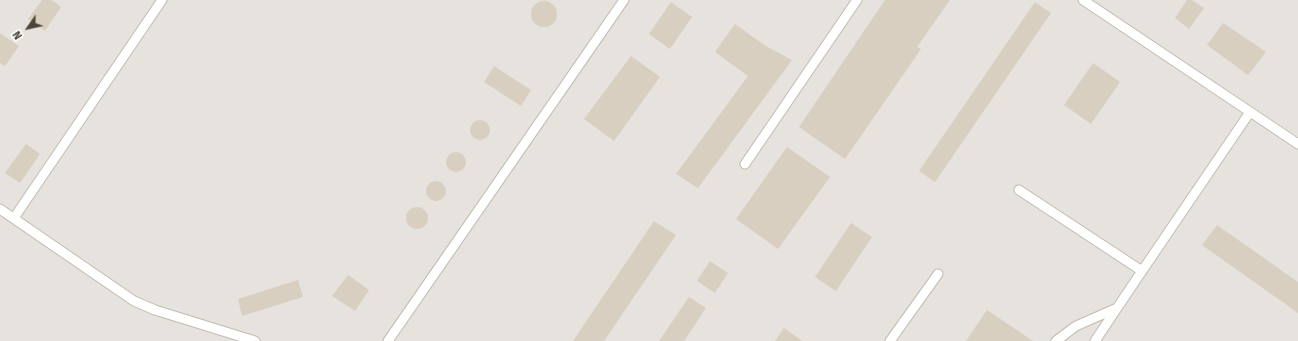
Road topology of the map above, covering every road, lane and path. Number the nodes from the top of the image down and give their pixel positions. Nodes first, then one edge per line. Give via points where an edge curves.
1 (162, 0) edge
2 (624, 0) edge
3 (857, 0) edge
4 (1083, 0) edge
5 (1094, 3) edge
6 (1250, 112) junction
7 (1298, 144) edge
8 (745, 164) dead end
9 (1019, 190) dead end
10 (0, 209) edge
11 (14, 218) junction
12 (1142, 271) junction
13 (938, 274) dead end
14 (1117, 308) junction
15 (255, 341) edge
16 (388, 341) edge
17 (890, 341) edge
18 (1056, 341) edge
19 (1095, 341) edge

1 - 11 lane
2 - 16 lane
3 - 8 lane
4 - 5 lane
5 - 6 lane
6 - 7 lane
6 - 12 lane
9 - 12 lane
10 - 11 lane
11 - 15 lane via 134,301
12 - 14 lane
13 - 17 lane
14 - 18 lane via 1076,326
14 - 19 lane

